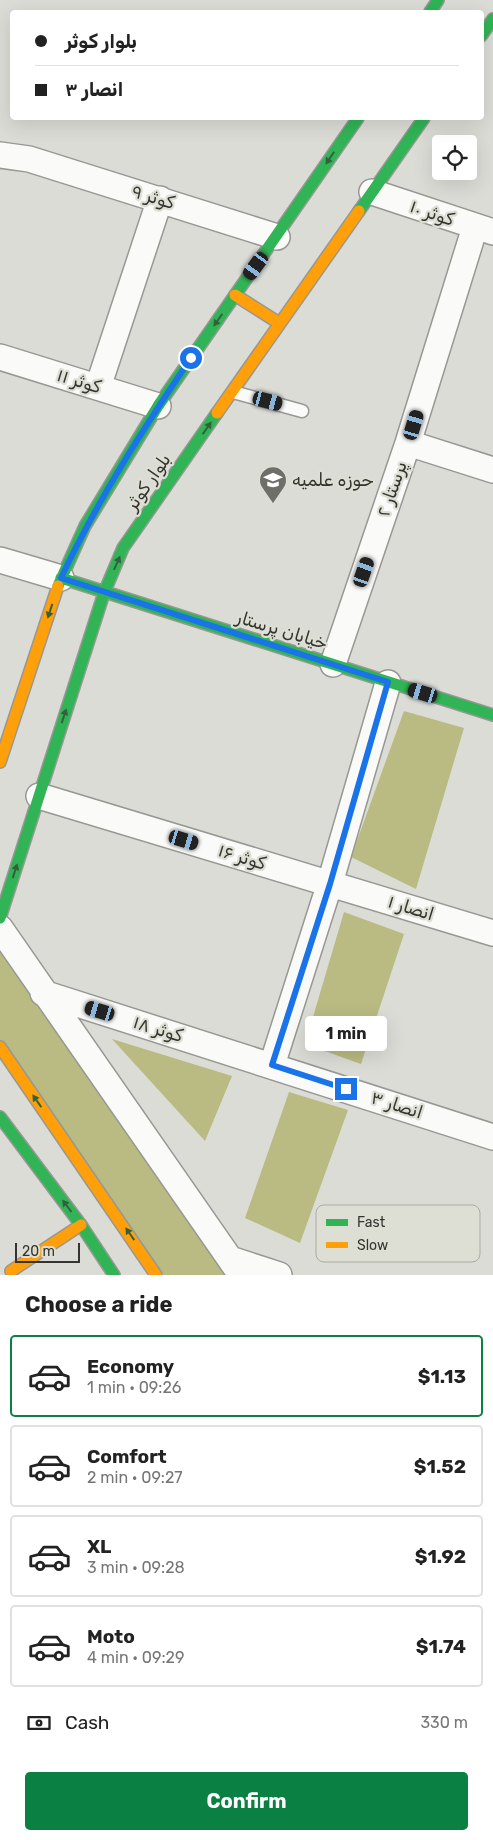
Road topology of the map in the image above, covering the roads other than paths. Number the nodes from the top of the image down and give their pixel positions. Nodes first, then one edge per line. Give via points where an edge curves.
1 (493, 19) edge
2 (484, 32) edge
3 (357, 120) edge
4 (423, 120) edge
5 (0, 155) edge
6 (372, 192) junction
7 (160, 199) junction
8 (484, 230) edge
9 (277, 237) junction
10 (235, 294) junction
11 (279, 323) junction
12 (0, 356) edge
13 (98, 387) junction
14 (233, 392) junction
15 (158, 406) junction
16 (302, 411) dead end
17 (408, 443) junction
18 (493, 470) edge
19 (0, 560) edge
20 (61, 578) junction
21 (104, 593) junction
22 (333, 664) junction
23 (388, 682) junction
24 (493, 715) edge
25 (1, 759) edge
26 (38, 796) junction
27 (330, 884) junction
28 (0, 918) edge
29 (0, 928) edge
30 (493, 934) edge
31 (43, 993) junction
32 (0, 1047) edge
33 (272, 1065) junction
34 (0, 1117) edge
35 (493, 1137) edge
36 (81, 1225) junction
37 (236, 1267) edge
38 (10, 1270) edge
39 (114, 1275) edge
40 (156, 1275) edge
41 (279, 1275) edge

1 - 2 main road
3 -> 9 main road, بلوار کوثر
4 - 6 main road, بلوار کوثر
5 - 7 street, کوثر ۹ via 29,159
6 - 8 street, کوثر ۱۰
6 - 11 main road, بلوار کوثر
7 - 9 street, کوثر ۹
7 - 13 street
8 - 17 street, پرستار ۲
9 - 10 main road, بلوار کوثر
10 - 11 main road
10 -> 15 main road, بلوار کوثر
11 - 14 main road, بلوار کوثر
12 - 13 street, کوثر ۱۱
13 - 15 street, کوثر ۱۱
14 - 16 lane
21 -> 14 main road, بلوار کوثر via 123,548
15 - 20 main road, بلوار کوثر via 85,526
17 - 18 street
17 - 22 street, پرستار ۲
19 - 20 street
20 - 21 main road, خیابان پرستار
20 -> 25 main road, بلوار کوثر
21 - 22 main road, خیابان پرستار
26 -> 21 main road, بلوار کوثر
22 - 23 main road, خیابان پرستار
23 - 24 main road, خیابان پرستار
23 - 27 street
26 - 27 street, کوثر ۱۶
28 -> 26 main road, بلوار کوثر
27 - 30 street, انصار ۱
27 - 33 street
29 - 31 street
31 - 33 street, کوثر ۱۸
31 - 37 street
40 -> 32 main road
33 - 35 street, انصار ۳
36 -> 34 main road
36 - 38 main road
36 - 39 main road
37 - 41 street

